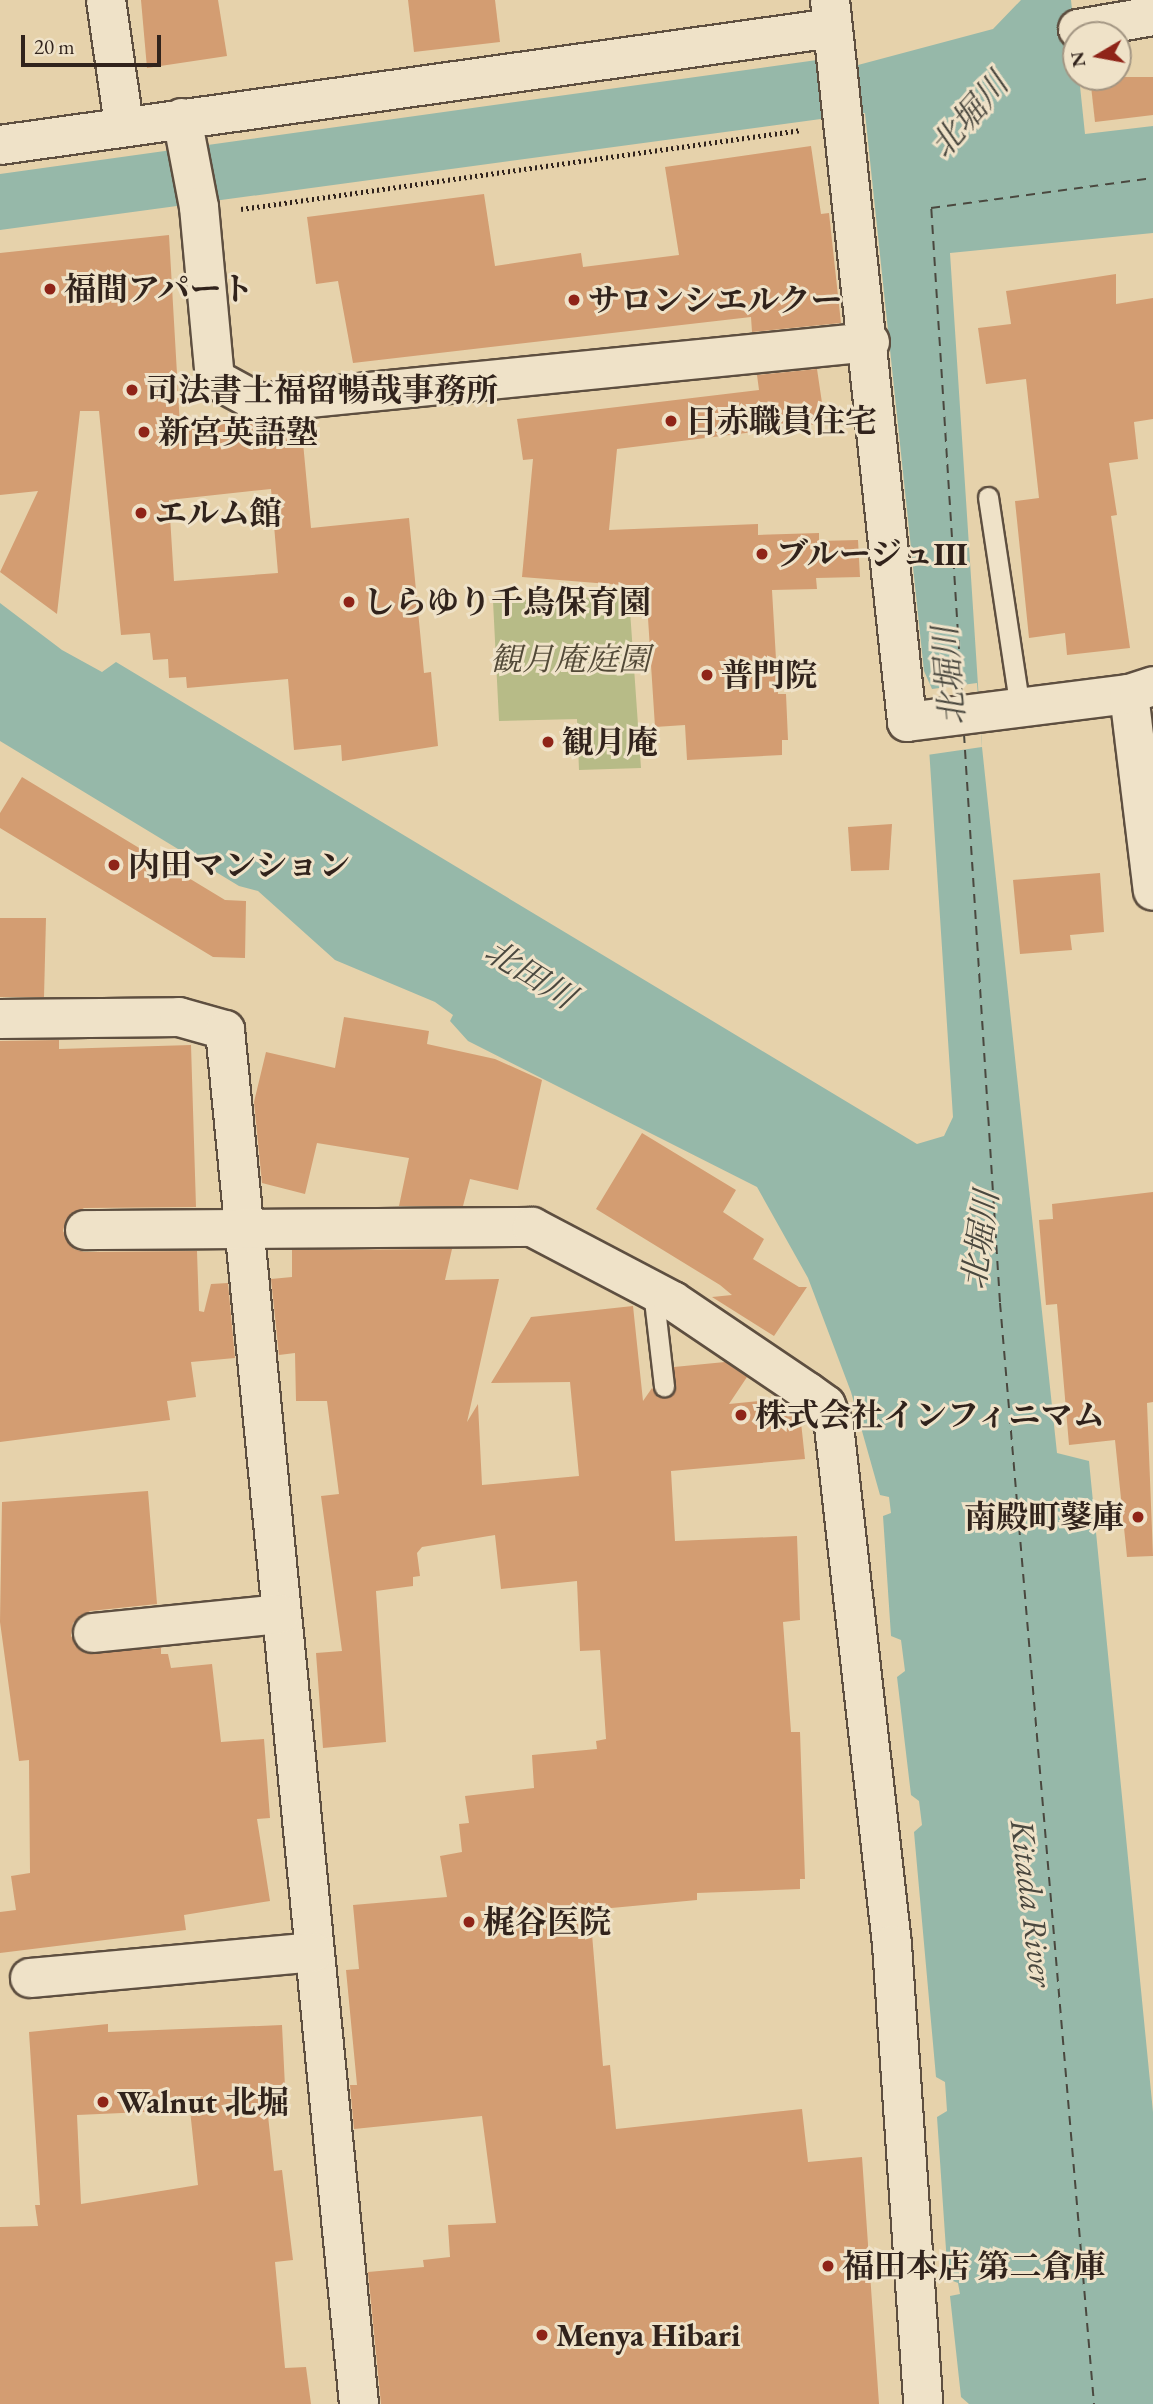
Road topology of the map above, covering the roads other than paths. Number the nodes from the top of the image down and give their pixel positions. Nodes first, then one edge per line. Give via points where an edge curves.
1 (106, 0) edge
2 (1153, 16) edge
3 (1124, 21) edge
4 (834, 28) edge
5 (124, 125) junction
6 (185, 133) junction
7 (0, 145) edge
8 (870, 342) junction
9 (989, 496) dead end
10 (1141, 690) edge
11 (1003, 710) junction
12 (1153, 891) edge
13 (0, 1019) edge
14 (242, 1227) junction
15 (86, 1230) dead end
16 (653, 1291) junction
17 (664, 1386) dead end
18 (280, 1614) junction
19 (93, 1633) dead end
20 (313, 1952) junction
21 (30, 1978) dead end
22 (359, 2404) edge
23 (923, 2404) edge

1 - 5 street
2 - 3 street
4 - 6 street
4 - 8 street
5 - 6 street
5 - 7 street
6 - 8 street via 199,211 215,379 259,402
8 - 11 street via 907,722
9 - 11 lane
10 - 11 street
10 - 12 street
13 - 14 street via 179,1017 225,1030
14 - 15 street
14 - 16 street via 532,1227
14 - 18 street
16 - 17 lane
16 - 23 street via 826,1405 838,1454 892,1945
18 - 19 street
18 - 20 street
20 - 21 street
20 - 22 street

